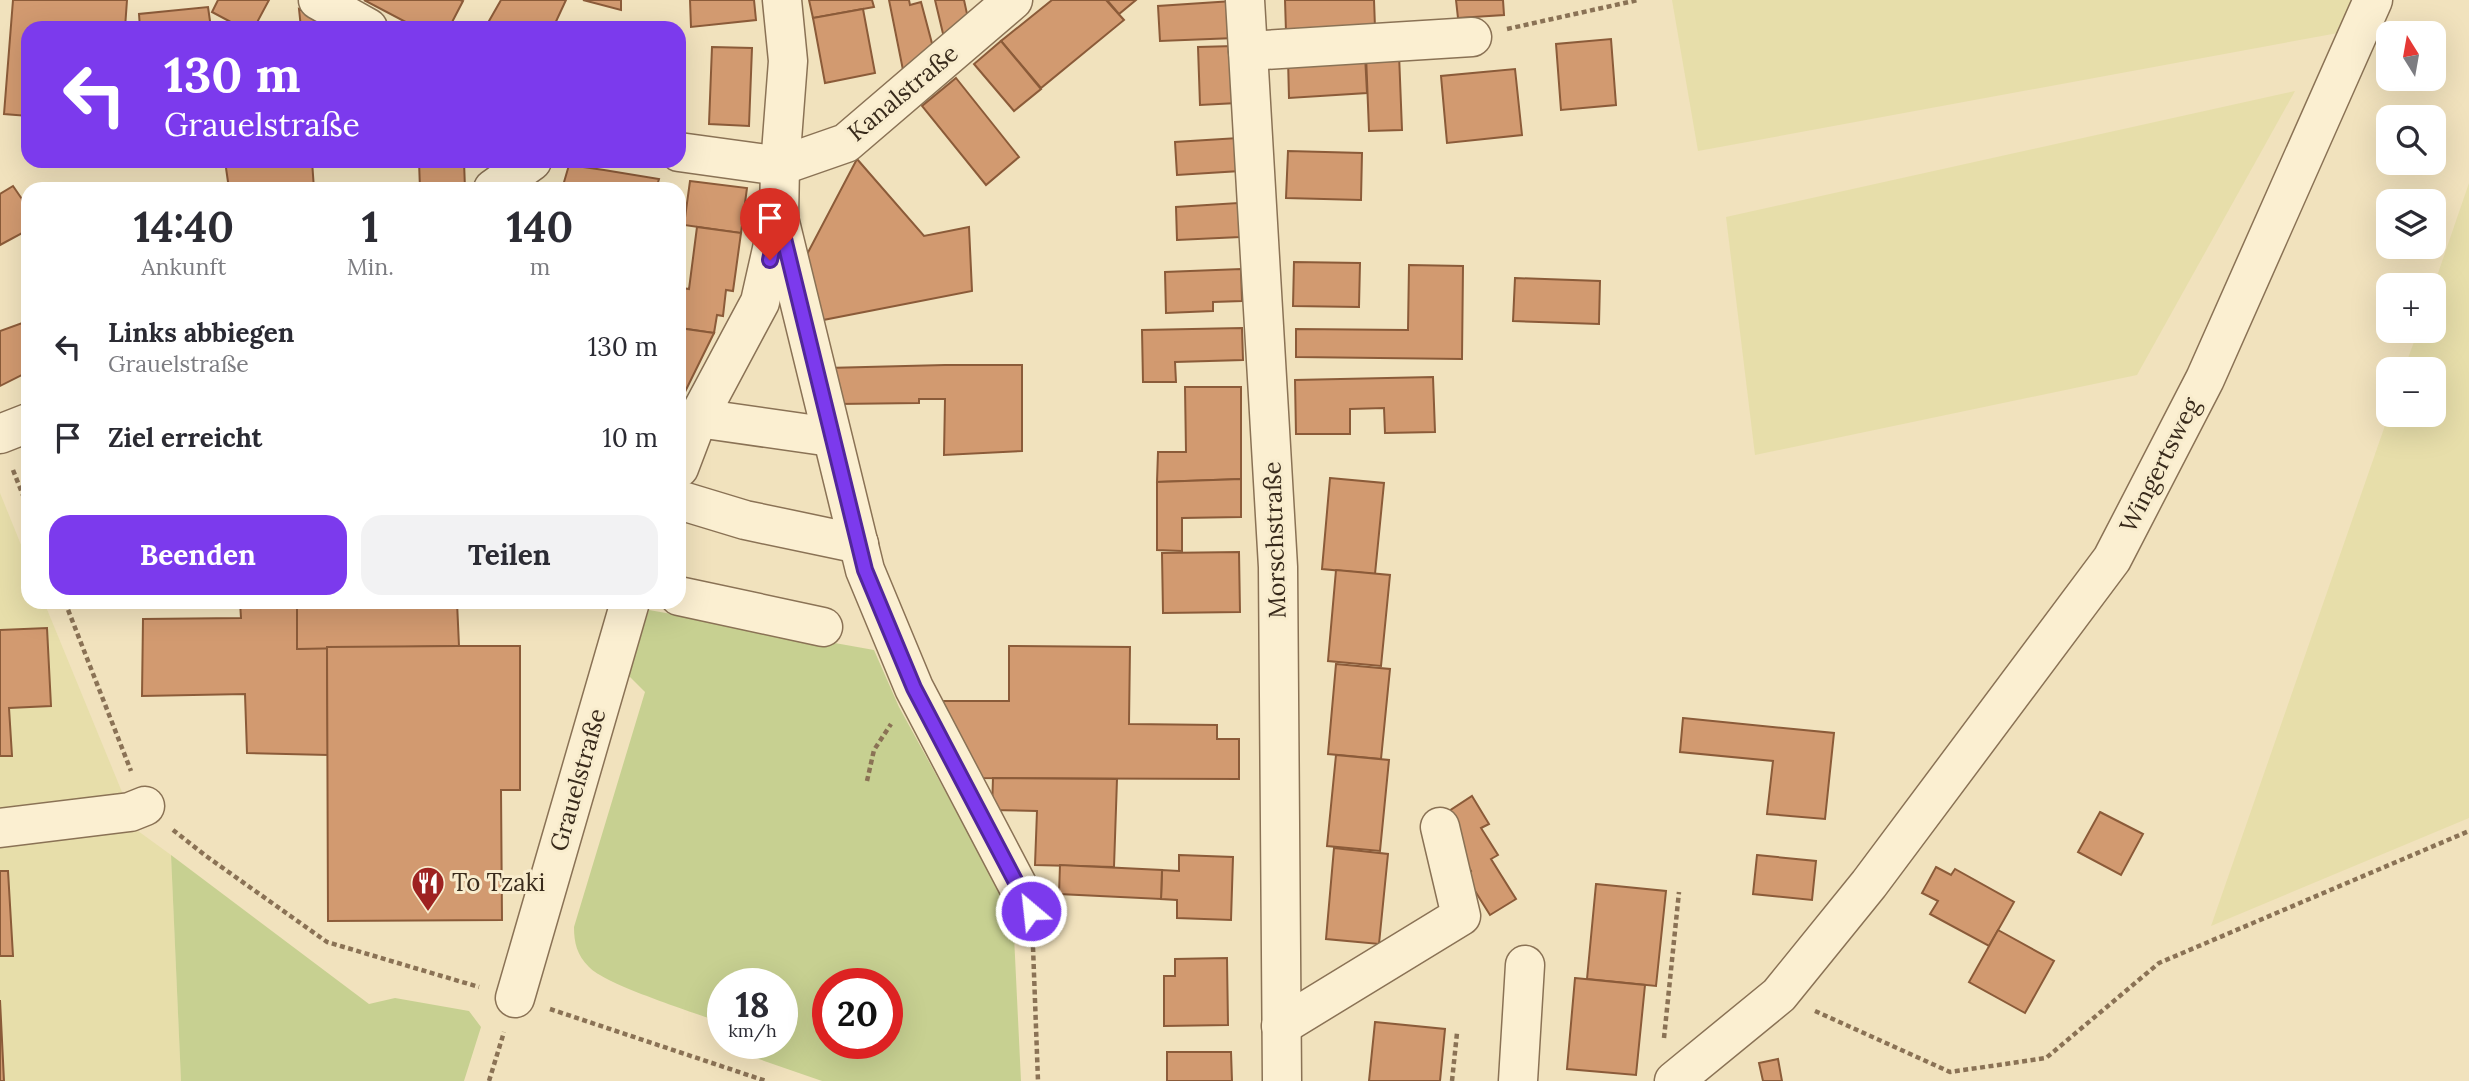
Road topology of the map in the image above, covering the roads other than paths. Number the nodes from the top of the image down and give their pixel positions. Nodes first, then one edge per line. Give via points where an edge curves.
1 (318, 0) edge
2 (782, 0) edge
3 (1013, 0) edge
4 (1245, 0) edge
5 (2374, 0) edge
6 (356, 21) edge
7 (1472, 37) road end
8 (1248, 51) junction
9 (686, 153) edge
10 (780, 166) junction
11 (522, 168) edge
12 (502, 182) edge
13 (779, 218) junction
14 (698, 418) junction
15 (21, 426) edge
16 (0, 434) edge
17 (831, 437) junction
18 (686, 450) edge
19 (686, 502) edge
20 (859, 544) junction
21 (686, 598) edge
22 (628, 609) edge
23 (824, 628) dead end
24 (145, 806) road end
25 (1440, 827) dead end
26 (0, 828) edge
27 (1031, 911) road end
28 (1525, 965) dead end
29 (514, 998) road end
30 (1281, 1026) junction
31 (1282, 1081) edge
32 (1518, 1081) edge
33 (1674, 1081) edge

1 - 6 street
2 - 10 street via 788,61
3 - 10 street, Kanalstraße via 846,143
4 - 8 street, Morschstraße
5 - 33 street, Wingertsweg via 2205,379 2112,559 1869,884 1779,995
7 - 8 street
8 - 30 street, Morschstraße via 1278,567
9 - 10 street
10 - 13 street
11 - 12 street
13 - 14 street via 760,302
13 - 17 street
14 - 17 street
14 - 18 street
15 - 16 street
17 - 20 street
19 - 20 street
20 - 27 street via 865,570 914,688
21 - 23 street
22 - 29 street, Grauelstraße
24 - 26 street via 130,812
25 - 30 street via 1461,916
28 - 32 street
30 - 31 street, Morschstraße

